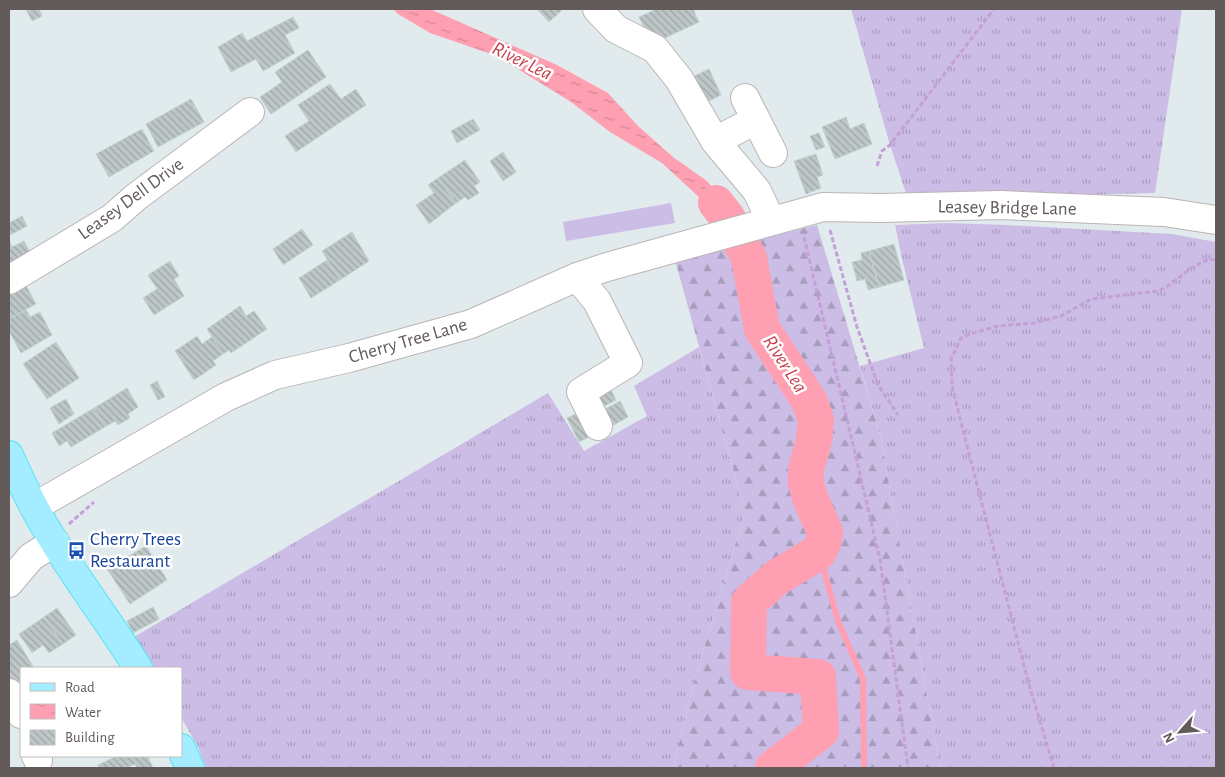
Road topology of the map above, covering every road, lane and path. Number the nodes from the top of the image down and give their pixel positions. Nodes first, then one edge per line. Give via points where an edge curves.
1 (597, 9) edge
2 (994, 9) edge
3 (250, 112) dead end
4 (715, 141) junction
5 (772, 153) dead end
6 (877, 166) dead end
7 (811, 210) junction
8 (1216, 220) edge
9 (771, 221) junction
10 (1216, 260) edge
11 (577, 277) junction
12 (9, 280) edge
13 (898, 415) dead end
14 (598, 426) dead end
15 (9, 455) edge
16 (34, 507) junction
17 (55, 542) junction
18 (9, 583) edge
19 (137, 667) edge
20 (9, 693) edge
21 (20, 712) edge
22 (182, 750) edge
23 (190, 768) edge
24 (908, 768) edge
25 (1054, 768) edge

1 - 4 street via 616,29 656,49 679,79
2 - 6 path via 890,145 882,151
3 - 12 street, Leasey Dell Drive via 112,218
4 - 5 street via 750,109
4 - 9 street via 758,191
7 - 8 street, Leasey Bridge Lane via 1001,205 1164,212
7 - 9 street, Cherry Tree Lane
7 - 13 path via 878,385
7 - 24 path via 880,559
9 - 11 street, Cherry Tree Lane
10 - 25 path via 1209,259 1190,268 1159,291 1091,299 1061,316 973,333 961,338 951,359 952,386 968,452
11 - 14 street via 597,301 628,363 581,392
11 - 16 street, Cherry Tree Lane via 471,324 274,375 226,397
15 - 16 main road
16 - 17 main road
17 - 18 street via 31,557
17 - 19 main road
20 - 21 street
22 - 23 main road

